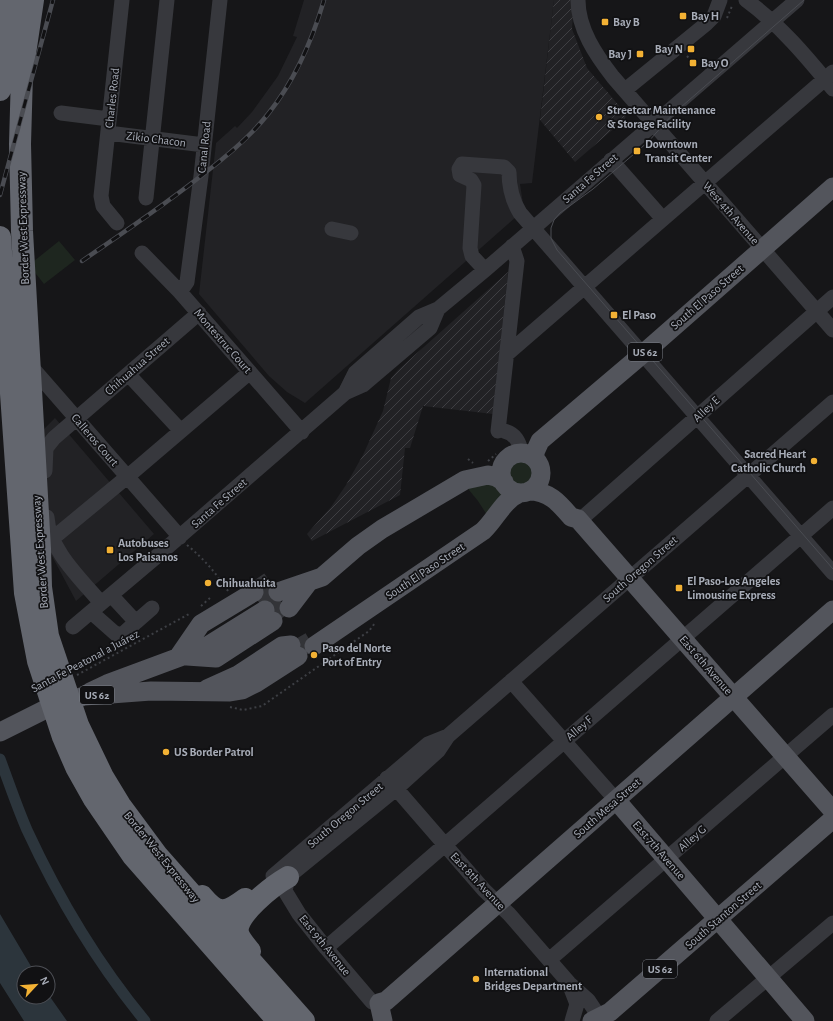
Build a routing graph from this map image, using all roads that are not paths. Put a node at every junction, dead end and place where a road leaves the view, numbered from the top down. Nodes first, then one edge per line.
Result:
1 (11, 0) edge
2 (33, 0) edge
3 (122, 0) edge
4 (167, 0) edge
5 (220, 0) edge
6 (578, 0) edge
7 (720, 0) edge
8 (746, 0) edge
9 (797, 0) edge
10 (773, 21) junction
11 (830, 80) edge
12 (0, 90) edge
13 (625, 90) junction
14 (61, 113) dead end
15 (654, 123) junction
16 (109, 126) junction
17 (152, 139) junction
18 (204, 145) junction
19 (611, 160) junction
20 (704, 182) junction
21 (833, 187) edge
22 (146, 198) dead end
23 (663, 219) junction
24 (117, 223) dead end
25 (534, 228) junction
26 (332, 229) dead end
27 (351, 233) dead end
28 (0, 237) edge
29 (512, 246) junction
30 (762, 248) junction
31 (142, 253) dead end
32 (485, 270) junction
33 (585, 287) junction
34 (180, 292) junction
35 (833, 298) edge
36 (817, 312) junction
37 (198, 314) junction
38 (833, 330) edge
39 (8, 346) dead end
40 (507, 354) junction
41 (643, 354) junction
42 (250, 372) junction
43 (128, 374) junction
44 (833, 402) edge
45 (697, 417) junction
46 (76, 419) junction
47 (181, 431) junction
48 (302, 432) junction
49 (532, 460) junction
50 (748, 476) junction
51 (127, 477) junction
52 (504, 482) junction
53 (524, 492) junction
54 (833, 508) edge
55 (579, 519) junction
56 (801, 536) junction
57 (180, 537) junction
58 (52, 539) junction
59 (833, 573) edge
60 (630, 578) junction
61 (308, 582) junction
62 (33, 590) junction
63 (101, 603) junction
64 (152, 608) dead end
65 (833, 610) edge
66 (136, 622) junction
67 (73, 627) dead end
68 (683, 638) junction
69 (316, 643) tunnel mouth
70 (295, 651) tunnel mouth
71 (511, 680) junction
72 (202, 691) junction
73 (84, 696) junction
74 (734, 697) junction
75 (833, 714) edge
76 (0, 732) edge
77 (564, 741) junction
78 (786, 756) junction
79 (103, 777) junction
80 (392, 784) junction
81 (616, 800) junction
82 (833, 811) edge
83 (833, 820) edge
84 (444, 844) junction
85 (667, 860) junction
86 (288, 877) junction
87 (246, 899) joint
88 (497, 902) junction
89 (718, 919) junction
90 (833, 923) edge
91 (326, 948) junction
92 (549, 960) junction
93 (768, 978) junction
94 (569, 983) junction
95 (381, 1012) edge
96 (598, 1020) edge
97 (278, 1021) edge
98 (304, 1021) edge
99 (312, 1021) edge
100 (572, 1021) edge
101 (717, 1021) edge
102 (805, 1021) edge

1 - 12 highway
2 - 62 highway, Border West Expressway
3 - 16 street, Charles Road
4 - 17 street
5 - 18 street, Canal Road
6 - 13 street, West 4th Avenue
7 - 13 street
8 - 10 street
9 - 10 street, Santa Fe Street
10 - 11 street
10 - 15 street, Santa Fe Street
11 - 20 street
13 - 15 street, West 4th Avenue
14 - 16 street, Zikio Chacon
15 - 19 street, Santa Fe Street
15 - 20 street, West 4th Avenue
16 - 17 street, Zikio Chacon
16 - 24 street, Charles Road
17 - 18 street, Zikio Chacon
17 - 22 street
18 - 34 street, Canal Road
19 - 23 street
19 - 25 street, Santa Fe Street
20 - 23 street
20 - 30 street, West 4th Avenue
21 - 30 main road, South El Paso Street / US 62
23 - 33 street
25 - 29 street, Santa Fe Street
25 - 32 street
25 - 33 street
26 - 27 street
28 - 62 highway, Border West Expressway
29 - 32 street, Santa Fe Street
29 - 40 street
30 - 36 street, West 4th Avenue
30 - 41 main road, South El Paso Street / US 62
31 - 34 street, Montestruc Court
32 - 48 street, Santa Fe Street
33 - 40 street
33 - 41 street
34 - 37 street, Montestruc Court
35 - 36 street, Alley E
36 - 38 street, West 4th Avenue
36 - 45 street, Alley E
37 - 42 street, Montestruc Court
37 - 43 street, Chihuahua Street
39 - 46 street, Calleros Court
40 - 49 street
41 - 45 street
41 - 49 main road, South El Paso Street / US 62
42 - 47 street
42 - 48 street, Montestruc Court
43 - 46 street, Chihuahua Street
43 - 47 street
44 - 50 street, South Oregon Street
45 - 50 street
45 - 55 street, Alley E
46 - 51 street, Calleros Court
46 - 58 street, Chihuahua Street
47 - 51 street
48 - 57 street, Santa Fe Street
49 - 52 main road
49 - 53 main road, US 62
49 - 55 main road, East 6th Avenue
50 - 56 street
50 - 60 street, South Oregon Street
51 - 57 street, Calleros Court
51 - 58 street
52 - 53 main road
52 - 61 main road
53 - 55 main road, East 6th Avenue
53 - 69 main road, South El Paso Street / US 62
54 - 56 street, Alley F
55 - 60 main road, East 6th Avenue
56 - 59 street
56 - 68 street, Alley F
57 - 63 street, Santa Fe Street
58 - 63 street, Chihuahua Street
60 - 68 main road, East 6th Avenue
60 - 71 street, South Oregon Street
61 - 61 main road
62 - 79 highway, Border West Expressway
62 - 97 highway, Border West Expressway
63 - 66 street
63 - 66 street
63 - 67 street, Santa Fe Street
64 - 66 street
65 - 74 main road, South Mesa Street
68 - 74 main road, East 6th Avenue
68 - 77 street, Alley F
70 - 72 main road, US 62
71 - 77 street, East 7th Avenue
71 - 80 street, South Oregon Street
72 - 73 main road, US 62
72 - 73 main road, US 62
73 - 76 main road, US 62
74 - 78 main road, East 6th Avenue
74 - 81 main road, South Mesa Street
75 - 78 street, Alley G
77 - 81 street, East 7th Avenue
77 - 84 street, Alley F
78 - 82 main road, East 6th Avenue
78 - 85 street, Alley G
79 - 87 highway
79 - 98 highway, Border West Expressway
80 - 84 street, East 8th Avenue
80 - 86 street, South Oregon Street
80 - 87 street, South Oregon Street
81 - 85 main road, East 7th Avenue
81 - 88 main road, South Mesa Street
83 - 89 main road, South Stanton Street / US 62
84 - 88 street, East 8th Avenue
84 - 91 street, Alley F
85 - 89 main road, East 7th Avenue
85 - 92 street, Alley G
86 - 91 street, East 9th Avenue
86 - 99 highway
88 - 92 street, East 8th Avenue
88 - 95 main road, South Mesa Street
89 - 93 main road, East 7th Avenue
89 - 96 main road, South Stanton Street / US 62
90 - 93 street
91 - 95 street, East 9th Avenue
92 - 94 street, East 8th Avenue
93 - 101 street
93 - 102 main road, East 7th Avenue
94 - 96 street, East 8th Avenue
94 - 100 street, East 8th Avenue

